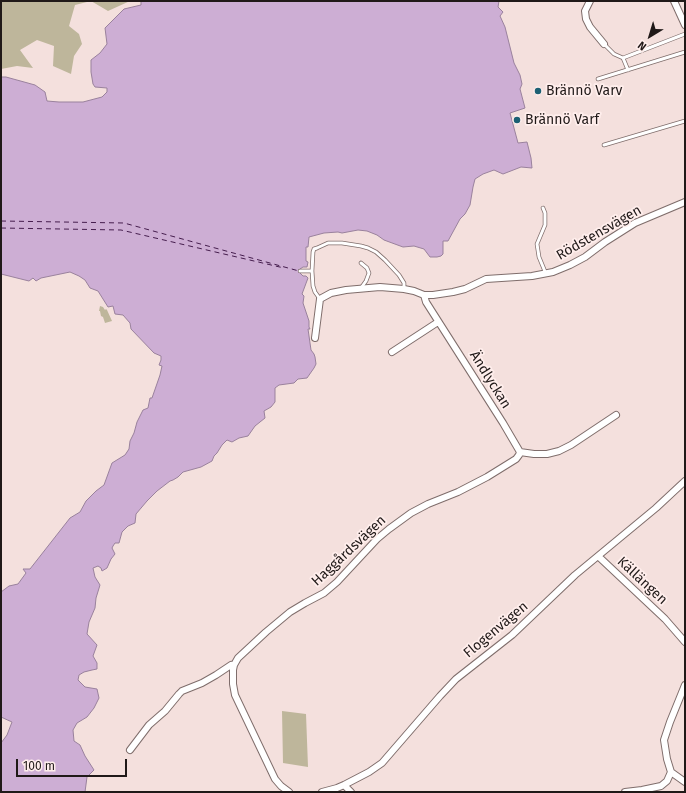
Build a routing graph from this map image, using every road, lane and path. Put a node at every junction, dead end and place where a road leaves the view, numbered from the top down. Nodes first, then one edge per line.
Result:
1 (590, 1) edge
2 (674, 1) edge
3 (685, 25) edge
4 (685, 34) edge
5 (604, 44) joint
6 (685, 52) edge
7 (623, 58) junction
8 (628, 70) junction
9 (598, 79) dead end
10 (685, 121) edge
11 (604, 145) dead end
12 (685, 202) edge
13 (543, 208) dead end
14 (361, 263) dead end
15 (300, 271) dead end
16 (312, 271) junction
17 (546, 274) junction
18 (361, 288) junction
19 (404, 289) junction
20 (424, 295) junction
21 (320, 300) junction
22 (438, 322) junction
23 (315, 338) dead end
24 (392, 352) dead end
25 (616, 415) dead end
26 (520, 452) junction
27 (685, 481) edge
28 (598, 556) junction
29 (685, 642) edge
30 (231, 665) dead end
31 (685, 685) edge
32 (130, 750) dead end
33 (671, 772) junction
34 (685, 782) edge
35 (344, 785) junction
36 (289, 792) edge
37 (322, 792) edge
38 (351, 792) edge
39 (625, 792) edge

1 - 5 street
2 - 3 street
4 - 7 lane
5 - 7 lane
6 - 8 lane
7 - 8 lane
8 - 9 lane
10 - 11 lane
12 - 17 street, Rödstensvägen
13 - 17 lane, Rödstensvägen
14 - 18 lane
15 - 16 lane
16 - 19 lane
16 - 21 lane
17 - 20 street, Rödstensvägen
18 - 19 street, Rödstensvägen
18 - 21 street, Rödstensvägen
19 - 20 street, Rödstensvägen
20 - 22 street, Ändlyckan
21 - 23 street
22 - 24 street
22 - 26 street, Ändlyckan
25 - 26 street
26 - 36 street, Haggårdsvägen
27 - 28 street, Flogenvägen
28 - 29 street, Källängen
28 - 35 street, Flogenvägen
30 - 32 street
31 - 33 street
33 - 34 street
33 - 39 street
35 - 37 street, Flogenvägen
35 - 38 street

